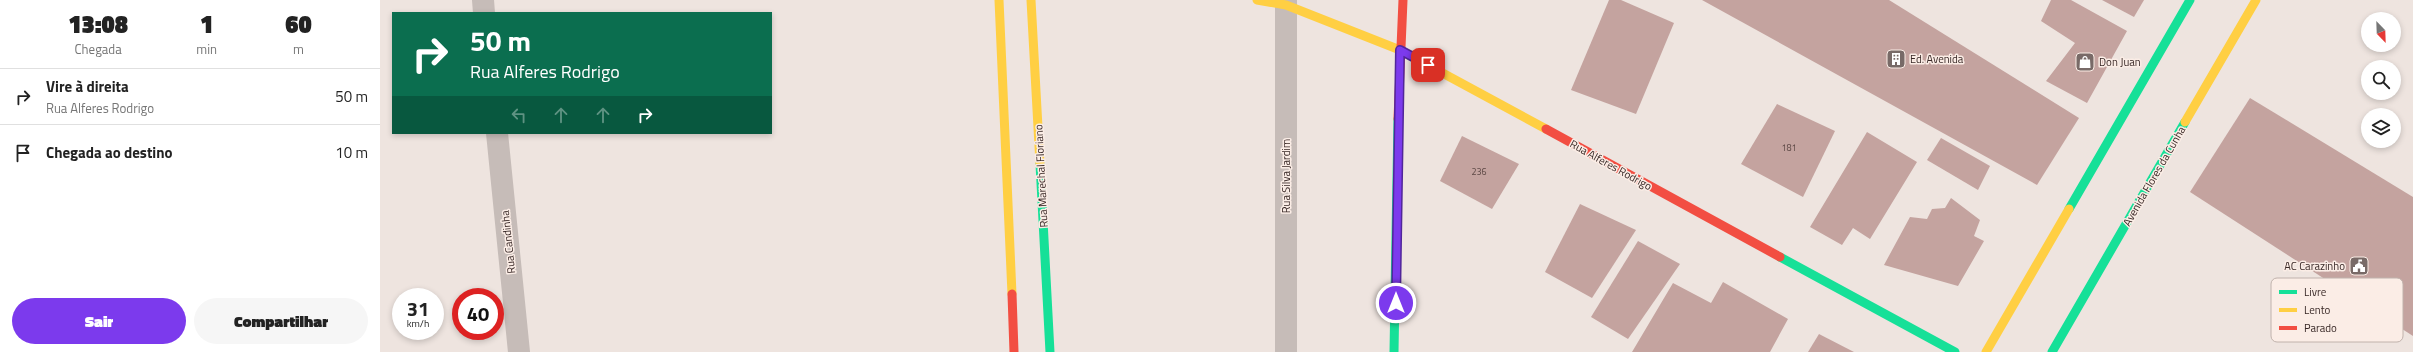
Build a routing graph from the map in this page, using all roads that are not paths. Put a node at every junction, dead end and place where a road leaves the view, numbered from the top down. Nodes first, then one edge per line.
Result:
1 (483, 0) edge
2 (999, 0) edge
3 (1031, 0) edge
4 (1257, 0) edge
5 (1402, 0) edge
6 (2190, 0) edge
7 (2256, 0) edge
8 (1286, 3) edge
9 (484, 12) edge
10 (1400, 50) junction
11 (496, 134) edge
12 (519, 352) edge
13 (1014, 352) edge
14 (1050, 352) edge
15 (1286, 352) edge
16 (1394, 352) edge
17 (1955, 352) edge
18 (1986, 352) edge
19 (2052, 352) edge

1 - 9 street
2 - 13 street
3 - 14 street, Rua Marechal Floriano
4 - 8 street, Rua Alferes Rodrigo
5 - 10 street
6 - 18 street
7 - 19 street, Avenida Flores da Cunha
8 - 10 street, Rua Alferes Rodrigo
8 - 15 street, Rua Silva Jardim
10 - 16 street
10 - 17 street, Rua Alferes Rodrigo
11 - 12 street, Rua Candinha

